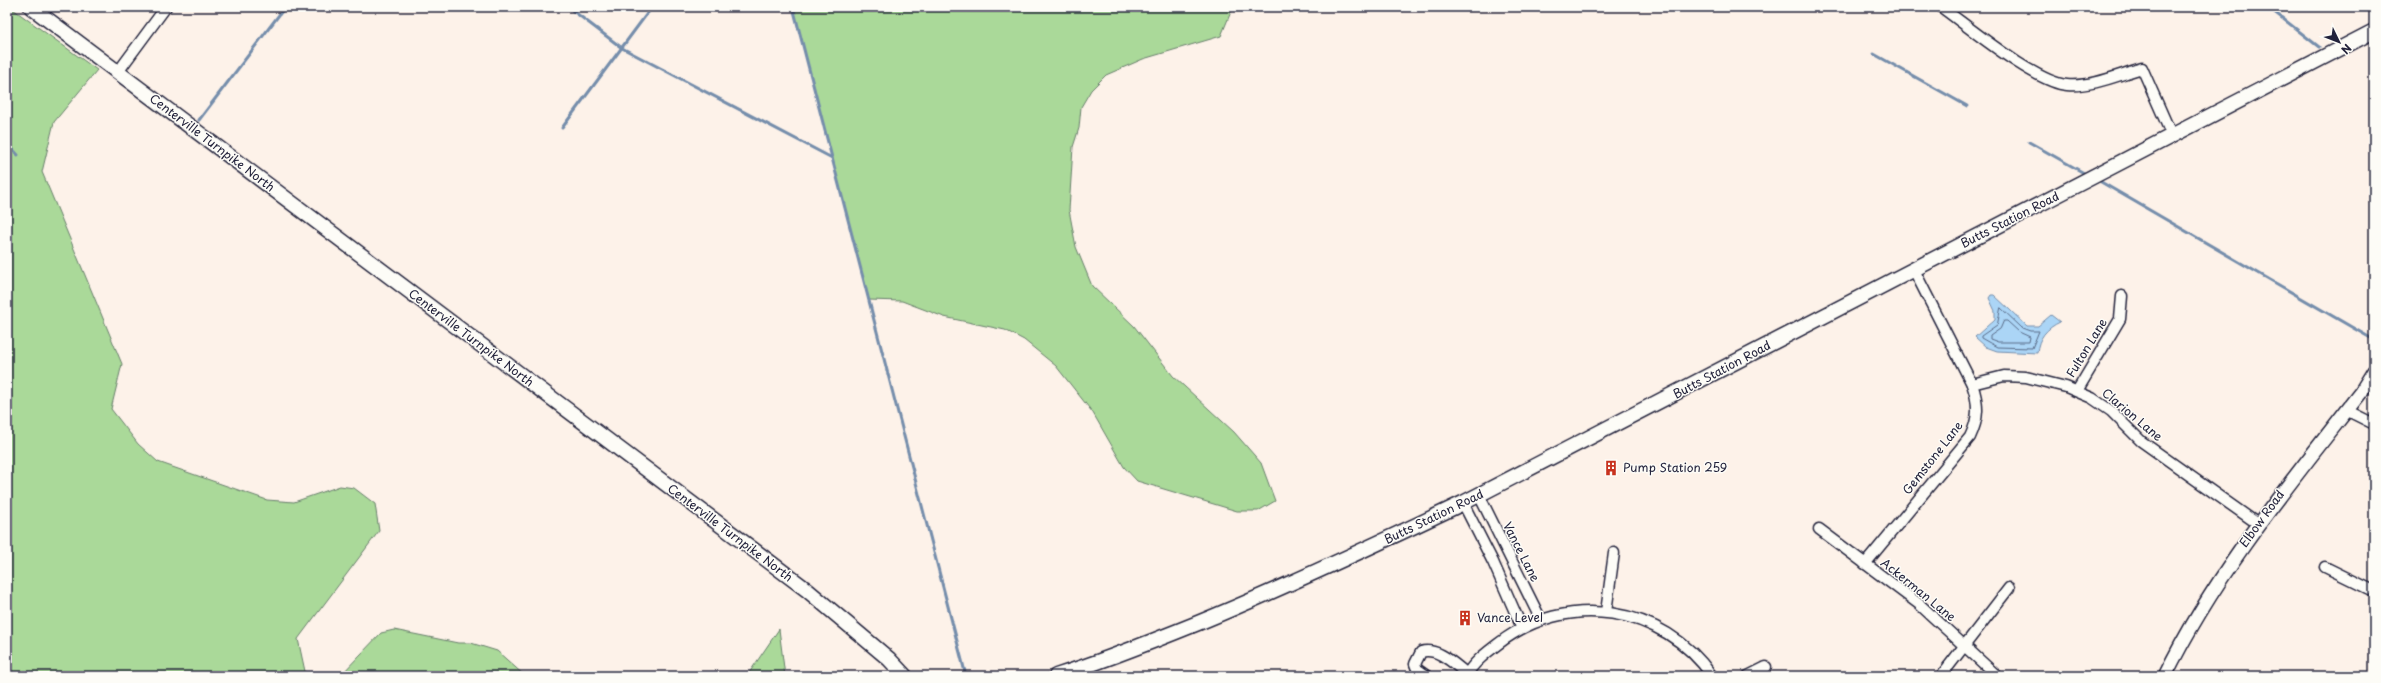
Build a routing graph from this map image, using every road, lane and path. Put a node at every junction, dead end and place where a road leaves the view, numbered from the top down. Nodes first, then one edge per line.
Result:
1 (31, 7) edge
2 (166, 7) edge
3 (1941, 7) edge
4 (2374, 31) edge
5 (118, 72) junction
6 (2172, 136) junction
7 (1914, 270) junction
8 (2122, 296) dead end
9 (2374, 371) edge
10 (1972, 384) junction
11 (2077, 391) junction
12 (2346, 410) junction
13 (2374, 424) edge
14 (1479, 495) junction
15 (1463, 503) junction
16 (2258, 524) junction
17 (1819, 529) dead end
18 (1614, 553) dead end
19 (1865, 564) junction
20 (2325, 567) dead end
21 (2009, 588) dead end
22 (2374, 591) edge
23 (1606, 612) junction
24 (1541, 620) junction
25 (1522, 628) junction
26 (1964, 646) junction
27 (1766, 667) dead end
28 (1467, 675) edge
29 (906, 676) edge
30 (1056, 676) edge
31 (1427, 676) edge
32 (1712, 676) edge
33 (1748, 676) edge
34 (1941, 676) edge
35 (1996, 676) edge
36 (2165, 676) edge

1 - 5 main road, Centerville Turnpike North
2 - 5 street
3 - 6 street
4 - 6 main road, Butts Station Road
5 - 29 main road, Centerville Turnpike North
6 - 7 main road, Butts Station Road
7 - 10 street, Gemstone Lane
7 - 14 main road, Butts Station Road
8 - 11 street, Fulton Lane
9 - 12 street, Elbow Road
10 - 11 street, Clarion Lane
10 - 19 street, Gemstone Lane
11 - 16 street, Clarion Lane
12 - 13 street
12 - 16 street, Elbow Road
14 - 15 main road, Butts Station Road
14 - 24 street, Vance Lane
15 - 25 street
15 - 30 main road, Butts Station Road
16 - 36 street, Elbow Road
17 - 19 street, Ackerman Lane
18 - 23 street
19 - 26 street, Ackerman Lane
20 - 22 street
21 - 26 street
23 - 24 street
23 - 32 street
24 - 25 street
25 - 28 street
26 - 34 street
26 - 35 street, Ackerman Lane
27 - 33 street
28 - 31 street

